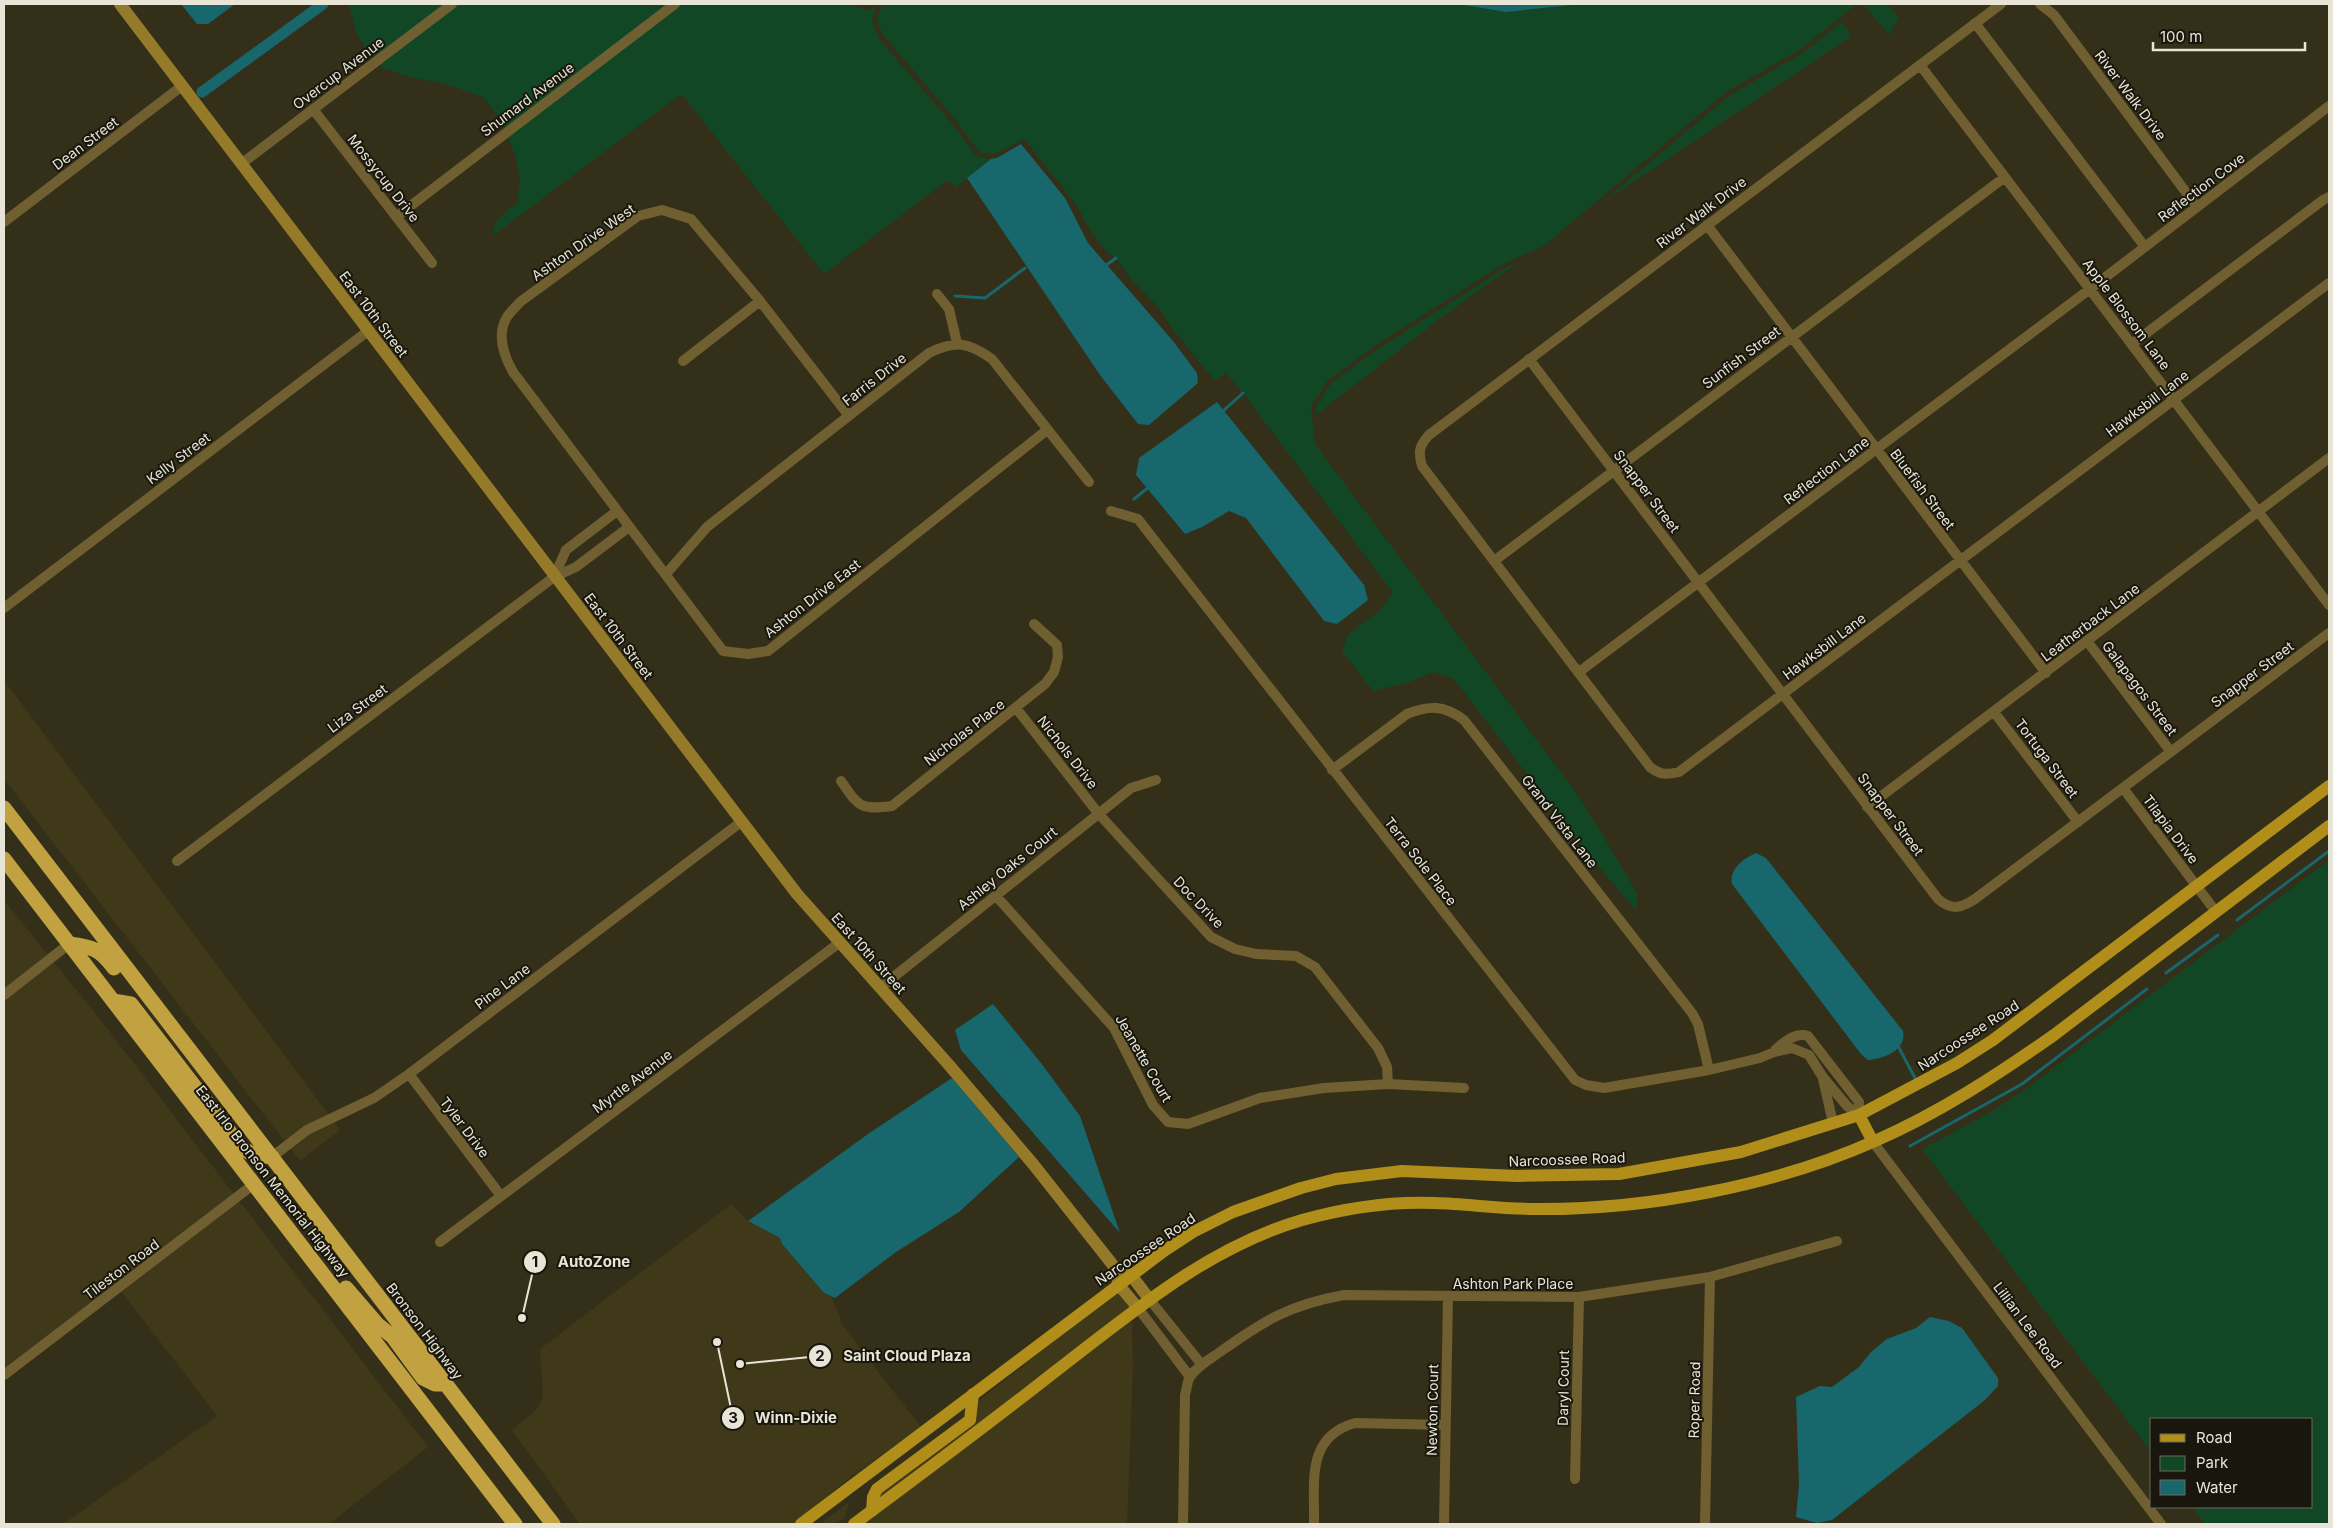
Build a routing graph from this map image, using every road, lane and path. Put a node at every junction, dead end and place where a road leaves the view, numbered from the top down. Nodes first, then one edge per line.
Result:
1 (120, 4) edge
2 (452, 4) edge
3 (675, 4) edge
4 (2001, 4) edge
5 (2040, 4) edge
6 (1976, 23) junction
7 (1920, 65) junction
8 (182, 86) junction
9 (2329, 106) edge
10 (314, 109) junction
11 (241, 164) junction
12 (2005, 177) junction
13 (2329, 197) edge
14 (2198, 207) junction
15 (396, 217) junction
16 (4, 222) edge
17 (1707, 225) junction
18 (2144, 247) junction
19 (432, 263) dead end
20 (2329, 283) edge
21 (2090, 289) junction
22 (937, 294) dead end
23 (760, 301) junction
24 (368, 331) junction
25 (1791, 336) junction
26 (957, 343) junction
27 (2132, 344) junction
28 (1529, 359) junction
29 (683, 360) dead end
30 (2175, 400) junction
31 (849, 416) junction
32 (1047, 430) junction
33 (1420, 445) joint
34 (1876, 450) junction
35 (2329, 458) edge
36 (1614, 471) junction
37 (1089, 482) dead end
38 (617, 511) junction
39 (2259, 511) junction
40 (1111, 512) dead end
41 (629, 527) junction
42 (1494, 561) junction
43 (1961, 561) junction
44 (666, 574) junction
45 (554, 577) junction
46 (1698, 582) junction
47 (2329, 605) edge
48 (4, 608) edge
49 (1034, 624) dead end
50 (2329, 633) edge
51 (2087, 642) junction
52 (1579, 672) junction
53 (2046, 673) junction
54 (1782, 694) junction
55 (1016, 708) junction
56 (1994, 712) junction
57 (2171, 752) junction
58 (1332, 770) junction
59 (1156, 780) dead end
60 (841, 781) dead end
61 (2329, 786) edge
62 (2123, 788) junction
63 (1868, 807) junction
64 (4, 808) edge
65 (1098, 813) junction
66 (741, 822) junction
67 (2078, 822) junction
68 (2329, 826) edge
69 (4, 859) edge
70 (177, 861) dead end
71 (2197, 886) junction
72 (996, 896) junction
73 (2216, 912) junction
74 (839, 943) junction
75 (69, 944) junction
76 (880, 987) junction
77 (4, 995) edge
78 (113, 1001) junction
79 (1774, 1052) junction
80 (1709, 1070) junction
81 (409, 1074) junction
82 (1822, 1076) junction
83 (1388, 1084) junction
84 (1464, 1088) dead end
85 (240, 1115) junction
86 (1859, 1115) junction
87 (1833, 1122) junction
88 (1873, 1142) junction
89 (272, 1157) junction
90 (254, 1184) junction
91 (501, 1196) junction
92 (1837, 1241) dead end
93 (440, 1242) dead end
94 (317, 1266) junction
95 (1116, 1269) junction
96 (1131, 1275) junction
97 (1710, 1277) junction
98 (1118, 1284) junction
99 (1448, 1296) junction
100 (1579, 1297) junction
101 (1150, 1300) junction
102 (1138, 1308) junction
103 (1202, 1365) junction
104 (4, 1375) edge
105 (1190, 1377) junction
106 (446, 1384) junction
107 (973, 1394) junction
108 (1445, 1425) junction
109 (1575, 1479) dead end
110 (872, 1511) junction
111 (515, 1524) edge
112 (553, 1524) edge
113 (801, 1524) edge
114 (854, 1524) edge
115 (1183, 1524) edge
116 (1314, 1524) edge
117 (1444, 1524) edge
118 (1705, 1524) edge
119 (2161, 1524) edge

1 - 8 street, East 10th Street
2 - 10 street, Overcup Avenue
3 - 15 street, Shumard Avenue
4 - 6 street, River Walk Drive
5 - 14 street, River Walk Drive
6 - 7 street, River Walk Drive
6 - 18 street
7 - 12 street, Apple Blossom Lane
7 - 17 street, River Walk Drive
8 - 11 street, East 10th Street
8 - 16 street, Dean Street
9 - 14 street, Reflection Cove
10 - 11 street, Overcup Avenue
10 - 15 street, Mossycup Drive
11 - 24 street, East 10th Street
12 - 21 street, Apple Blossom Lane
12 - 25 street, Sunfish Street
13 - 27 street
14 - 18 street, Reflection Cove
15 - 19 street, Mossycup Drive
17 - 25 street, Bluefish Street
17 - 28 street, River Walk Drive
18 - 21 street, Reflection Cove
20 - 30 street, Hawksbill Lane
21 - 27 street, Apple Blossom Lane
21 - 34 street, Reflection Lane
22 - 26 street
23 - 29 street
23 - 31 street, Ashton Drive West
23 - 38 street, Ashton Drive West
24 - 45 street, East 10th Street
24 - 48 street, Kelly Street
25 - 34 street, Bluefish Street
25 - 36 street, Sunfish Street
26 - 31 street, Farris Drive
26 - 32 street
27 - 30 street, Apple Blossom Lane
28 - 33 street, River Walk Drive
28 - 36 street, Snapper Street
30 - 39 street, Apple Blossom Lane
30 - 43 street, Hawksbill Lane
31 - 44 street, Farris Drive
32 - 37 street
32 - 44 street, Ashton Drive East
33 - 42 street, Hawksbill Lane
34 - 43 street, Bluefish Street
34 - 46 street, Reflection Lane
35 - 39 street, Leatherback Lane
36 - 42 street, Sunfish Street
36 - 46 street, Snapper Street
38 - 41 street, Ashton Drive East
38 - 45 street
39 - 47 street, Apple Blossom Lane
39 - 51 street, Leatherback Lane
40 - 58 street, Terra Sole Place
41 - 44 street, Ashton Drive East
41 - 45 street, Liza Street
42 - 52 street, Hawksbill Lane
43 - 53 street, Bluefish Street
43 - 54 street, Hawksbill Lane
45 - 66 street, East 10th Street
45 - 70 street, Liza Street
46 - 52 street, Reflection Lane
46 - 54 street, Snapper Street
49 - 55 street, Nicholas Place
50 - 57 street, Snapper Street
51 - 53 street, Leatherback Lane
51 - 57 street, Galapagos Street
52 - 54 street, Hawksbill Lane
53 - 56 street, Leatherback Lane
54 - 63 street, Snapper Street
55 - 60 street, Nicholas Place
55 - 65 street, Nichols Drive
56 - 63 street, Leatherback Lane
56 - 67 street, Tortuga Street
57 - 62 street, Snapper Street
58 - 80 street, Terra Sole Place
58 - 80 street, Grand Vista Lane
59 - 65 street, Ashley Oaks Court
61 - 71 main road, Narcoossee Road
62 - 67 street, Snapper Street
62 - 71 street, Tilapia Drive
63 - 67 street, Snapper Street
64 - 85 highway, East Irlo Bronson Memorial Highway
65 - 72 street, Ashley Oaks Court
65 - 83 street, Doc Drive
66 - 74 street, East 10th Street
66 - 81 street, Pine Lane
68 - 73 main road
69 - 75 highway, East Irlo Bronson Memorial Highway
71 - 73 street, Tilapia Drive
71 - 86 main road, Narcoossee Road
72 - 76 street, Ashley Oaks Court
72 - 83 street, Jeanette Court
73 - 88 main road
74 - 76 street, East 10th Street
74 - 91 street, Myrtle Avenue
75 - 77 street
75 - 78 highway, East Irlo Bronson Memorial Highway
75 - 85 highway
76 - 95 street, East 10th Street
78 - 89 highway
78 - 90 highway, East Irlo Bronson Memorial Highway
79 - 80 street, Terra Sole Place
79 - 82 street, Terra Sole Place
79 - 86 street, Terra Sole Place
81 - 89 street, Pine Lane
81 - 91 street, Tyler Drive
82 - 86 street, Terra Sole Place
82 - 87 street, Terra Sole Place
83 - 84 street, Jeanette Court
85 - 89 highway, East Irlo Bronson Memorial Highway
86 - 87 main road, Narcoossee Road
86 - 88 main road
87 - 96 main road, Narcoossee Road
88 - 101 main road
88 - 119 street, Lillian Lee Road
89 - 106 highway, Bronson Highway
90 - 94 highway, East Irlo Bronson Memorial Highway
90 - 104 street, Tileston Road
91 - 93 street, Myrtle Avenue
92 - 97 street, Ashton Park Place
94 - 106 highway
94 - 111 highway, East Irlo Bronson Memorial Highway
95 - 96 street, East 10th Street
95 - 98 street
96 - 98 main road, Narcoossee Road
96 - 101 street
97 - 100 street, Ashton Park Place
97 - 118 street, Roper Road
98 - 102 street
98 - 107 main road, Narcoossee Road
99 - 100 street, Ashton Park Place
99 - 103 street, Ashton Park Place
99 - 108 street, Newton Court
100 - 109 street, Daryl Court
101 - 102 main road
101 - 103 street
102 - 105 street
102 - 110 main road
103 - 105 street, Ashton Park Place
105 - 115 street
106 - 112 highway, Bronson Highway
107 - 110 main road
107 - 113 main road, Narcoossee Road
108 - 116 street
108 - 117 street, Newton Court
110 - 114 main road

